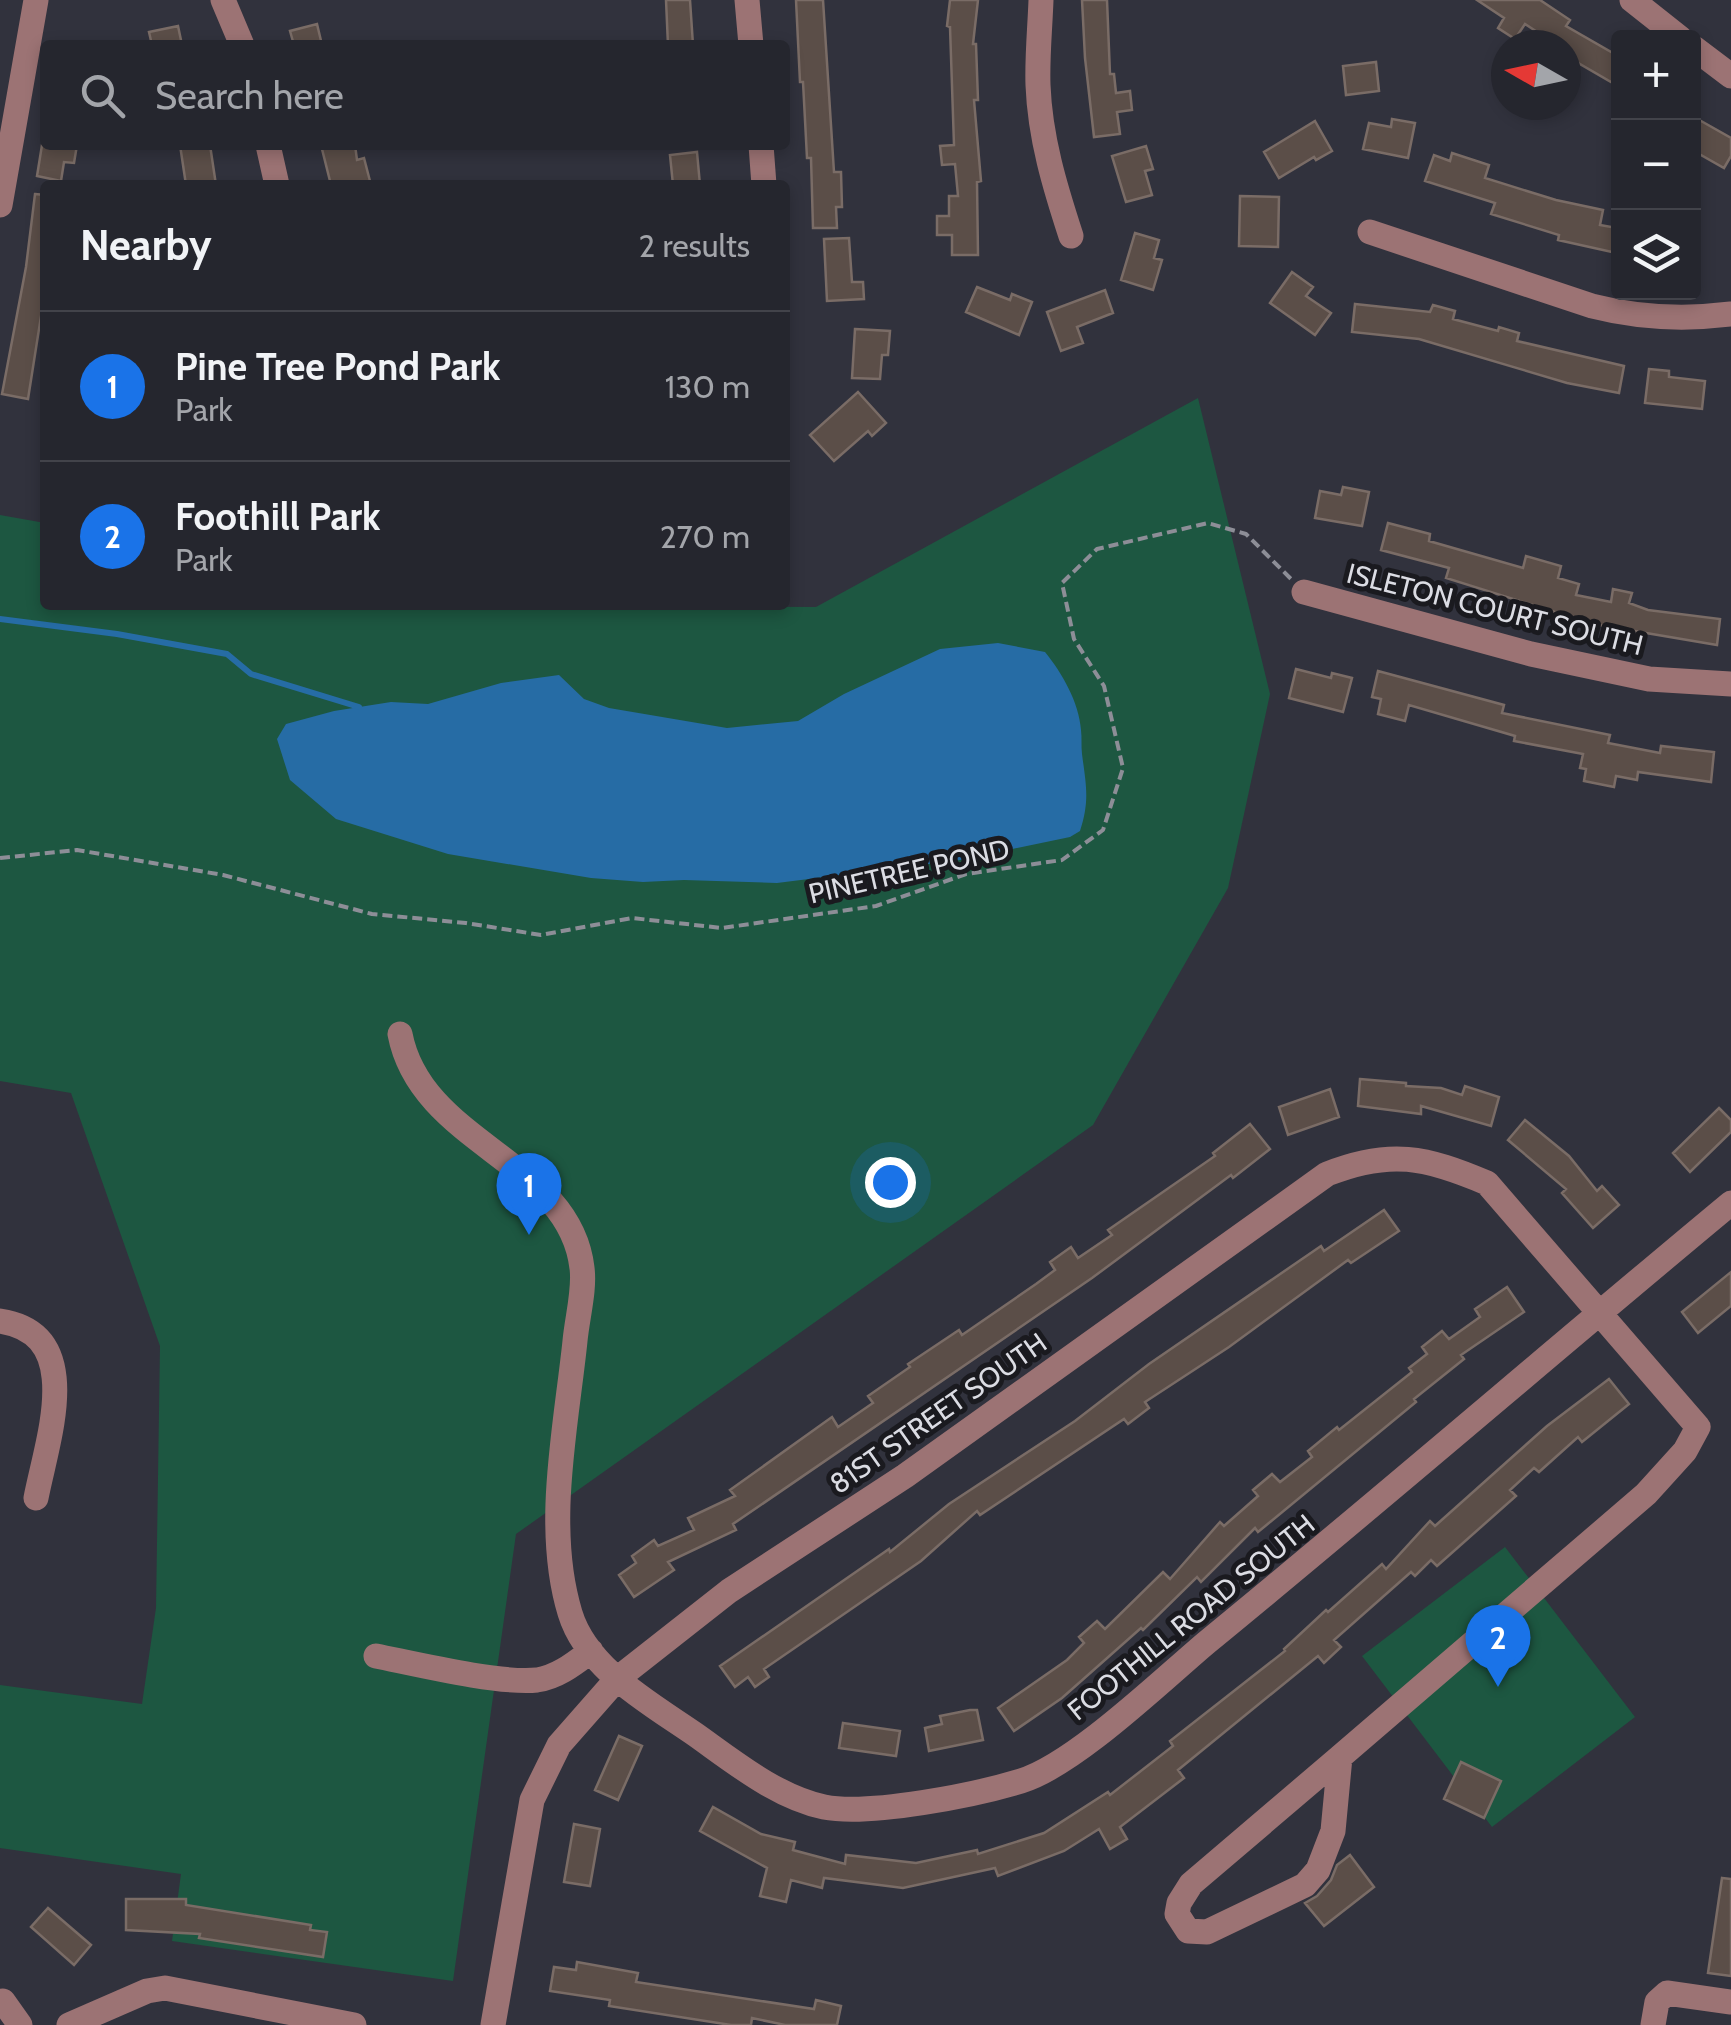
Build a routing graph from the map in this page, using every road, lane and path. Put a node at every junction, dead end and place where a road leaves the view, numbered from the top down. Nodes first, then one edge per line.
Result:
1 (36, 0) edge
2 (223, 0) edge
3 (747, 0) edge
4 (1041, 0) edge
5 (1632, 0) edge
6 (1670, 30) edge
7 (240, 40) edge
8 (751, 40) edge
9 (1701, 53) edge
10 (1731, 76) edge
11 (269, 150) edge
12 (760, 150) edge
13 (277, 180) edge
14 (764, 180) edge
15 (0, 205) edge
16 (1370, 232) dead end
17 (1071, 236) dead end
18 (1731, 314) edge
19 (1304, 592) joint
20 (1731, 684) edge
21 (0, 858) edge
22 (400, 1034) dead end
23 (1731, 1202) edge
24 (1599, 1313) junction
25 (0, 1321) edge
26 (36, 1498) dead end
27 (591, 1651) junction
28 (376, 1656) dead end
29 (617, 1679) junction
30 (1340, 1757) junction
31 (3, 2001) dead end
32 (1731, 2002) edge
33 (20, 2025) edge
34 (69, 2025) edge
35 (354, 2025) edge
36 (493, 2025) edge
37 (1652, 2025) edge

1 - 15 street
2 - 7 street
3 - 8 street
4 - 17 street
5 - 6 street
9 - 10 street
11 - 13 street
12 - 14 street
16 - 18 street
19 - 20 street, ISLETON COURT SOUTH
19 - 21 path, PINETREE POND
22 - 27 street, FOOTHILL ROAD SOUTH
23 - 24 street, FOOTHILL ROAD SOUTH
24 - 29 street, FOOTHILL ROAD SOUTH
24 - 29 street, 81ST STREET SOUTH
24 - 30 street, 81ST STREET SOUTH
25 - 26 street
27 - 28 street
27 - 29 street, FOOTHILL ROAD SOUTH
29 - 36 street, 81ST STREET SOUTH
30 - 30 street
31 - 33 street
32 - 37 street
34 - 35 street

